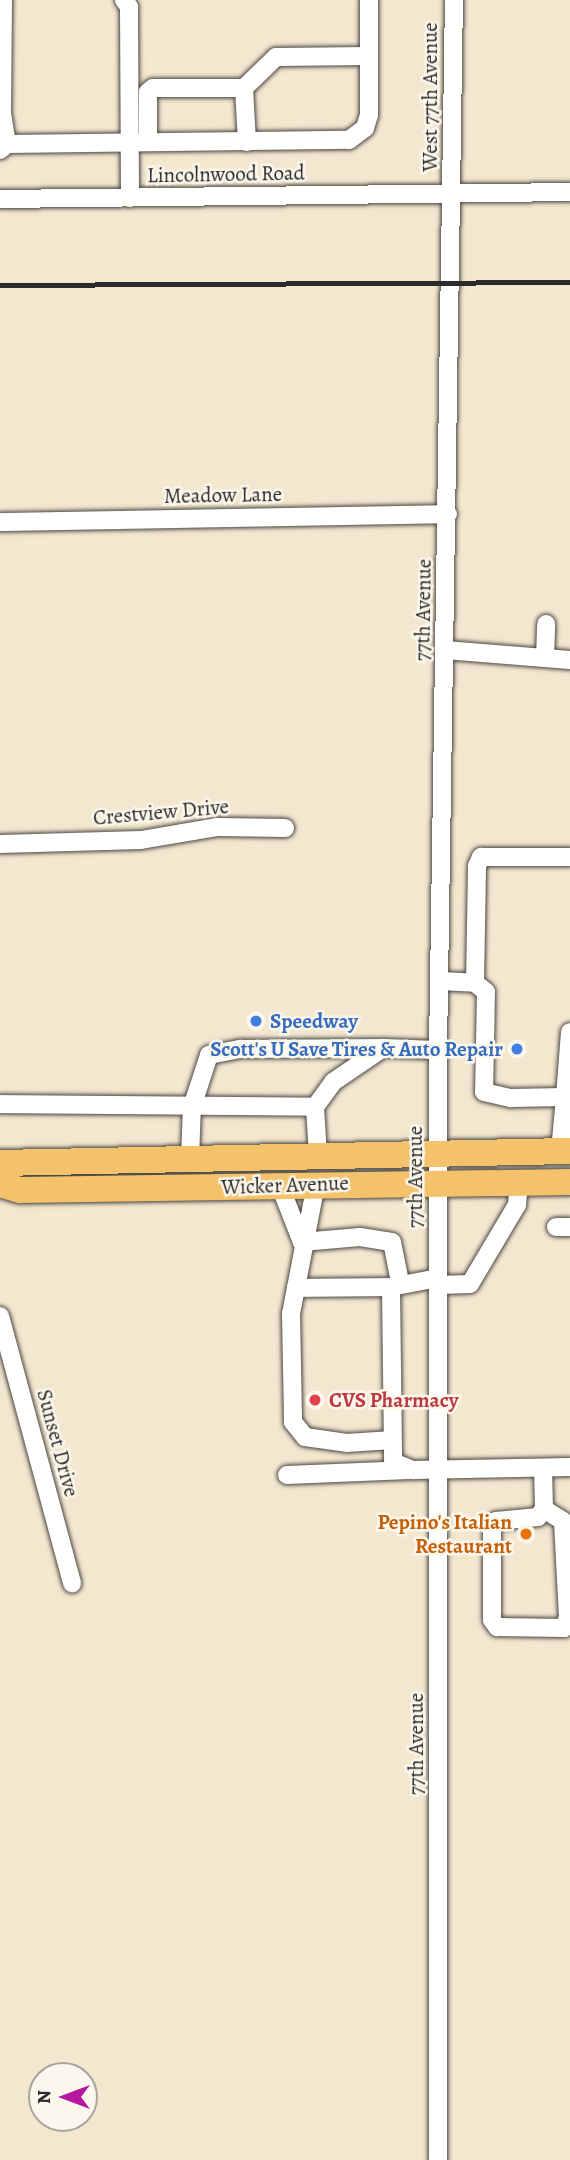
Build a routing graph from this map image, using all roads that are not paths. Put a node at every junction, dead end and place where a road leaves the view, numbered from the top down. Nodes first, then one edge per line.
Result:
1 (3, 0) edge
2 (124, 0) edge
3 (369, 0) edge
4 (454, 0) edge
5 (369, 56) junction
6 (244, 88) junction
7 (128, 92) junction
8 (148, 92) junction
9 (148, 142) junction
10 (247, 142) junction
11 (128, 143) junction
12 (4, 147) edge
13 (570, 192) edge
14 (453, 194) junction
15 (130, 198) junction
16 (0, 200) edge
17 (448, 514) junction
18 (0, 522) edge
19 (546, 624) dead end
20 (446, 650) junction
21 (545, 658) junction
22 (570, 660) edge
23 (285, 828) dead end
24 (0, 844) edge
25 (570, 856) edge
26 (441, 981) junction
27 (475, 983) junction
28 (570, 1032) edge
29 (383, 1048) junction
30 (439, 1050) junction
31 (568, 1096) edge
32 (0, 1104) edge
33 (192, 1107) junction
34 (316, 1107) junction
35 (565, 1151) edge
36 (438, 1153) junction
37 (318, 1155) junction
38 (190, 1158) junction
39 (0, 1163) edge
40 (519, 1182) junction
41 (570, 1182) edge
42 (0, 1184) edge
43 (316, 1184) junction
44 (438, 1184) junction
45 (280, 1186) junction
46 (302, 1242) junction
47 (438, 1282) junction
48 (396, 1284) junction
49 (296, 1288) junction
50 (0, 1316) edge
51 (392, 1440) junction
52 (570, 1467) edge
53 (543, 1468) junction
54 (412, 1470) junction
55 (439, 1470) junction
56 (286, 1475) dead end
57 (544, 1509) junction
58 (566, 1521) edge
59 (72, 1583) dead end
60 (438, 2160) edge

1 - 12 street
2 - 7 street
3 - 5 street
4 - 14 street, West 77th Avenue
5 - 6 street
5 - 10 street
6 - 8 street
6 - 10 street
7 - 8 street
7 - 11 street
8 - 9 street
9 - 10 street
9 - 11 street
11 - 12 street
11 - 15 street
13 - 14 street, Lincolnwood Road
14 - 15 street, Lincolnwood Road
14 - 17 street, 77th Avenue
15 - 16 street, Lincolnwood Road
17 - 18 street, Meadow Lane
17 - 20 street, 77th Avenue
19 - 21 street
20 - 21 street
20 - 26 street, 77th Avenue
21 - 22 street
23 - 24 street, Crestview Drive
25 - 27 street
26 - 27 street
26 - 30 street, 77th Avenue
27 - 31 street
28 - 31 street
29 - 30 street
29 - 33 street
29 - 34 street
30 - 36 street, 77th Avenue
31 - 35 street
32 - 33 street
33 - 34 street
33 - 38 street
34 - 37 street
35 - 36 highway, Wicker Avenue
36 - 37 highway, Wicker Avenue
36 - 44 street, 77th Avenue
37 - 38 highway, Wicker Avenue
38 - 39 highway, Wicker Avenue
40 - 41 highway, Wicker Avenue
40 - 44 highway, Wicker Avenue
40 - 47 street
42 - 45 highway, Wicker Avenue
43 - 44 highway, Wicker Avenue
43 - 45 highway, Wicker Avenue
43 - 46 street
44 - 47 street, 77th Avenue
45 - 46 street
46 - 48 street
46 - 49 street
47 - 48 street
47 - 55 street, 77th Avenue
48 - 49 street
48 - 51 street
49 - 51 street
50 - 59 street, Sunset Drive
51 - 54 street
52 - 53 street
53 - 55 street
53 - 57 street
54 - 55 street
54 - 56 street
55 - 60 street, 77th Avenue
57 - 58 street
57 - 58 street

